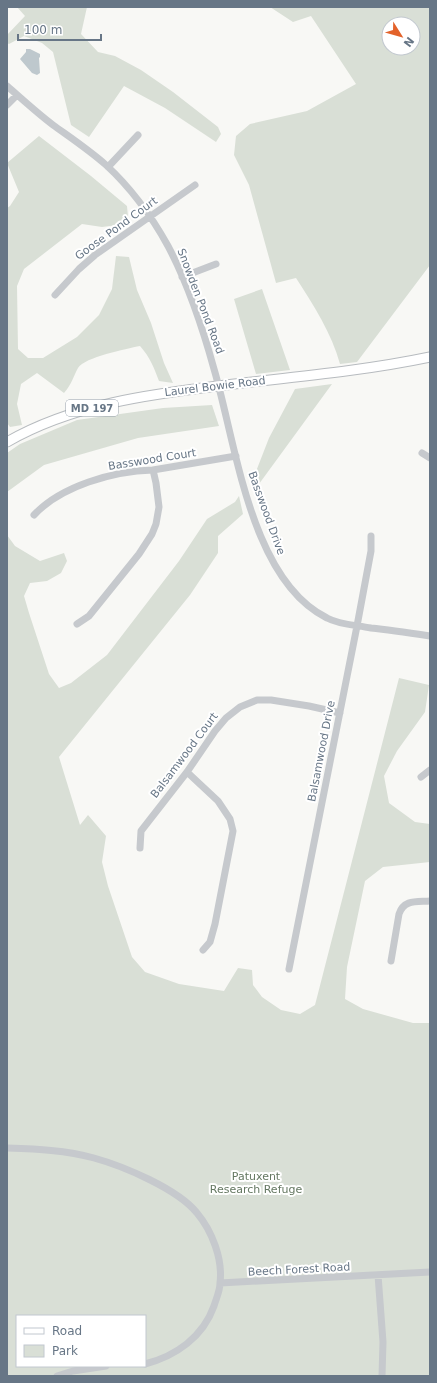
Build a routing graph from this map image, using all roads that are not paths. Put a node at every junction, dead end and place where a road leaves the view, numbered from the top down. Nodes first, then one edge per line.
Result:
1 (7, 86) edge
2 (17, 95) junction
3 (7, 105) edge
4 (138, 135) dead end
5 (108, 167) junction
6 (195, 185) dead end
7 (150, 217) junction
8 (216, 264) dead end
9 (182, 277) junction
10 (55, 295) dead end
11 (430, 357) edge
12 (218, 386) junction
13 (7, 442) edge
14 (422, 453) dead end
15 (236, 456) junction
16 (430, 458) edge
17 (153, 470) junction
18 (34, 516) dead end
19 (371, 536) dead end
20 (77, 624) dead end
21 (357, 626) junction
22 (430, 636) edge
23 (340, 713) junction
24 (430, 770) edge
25 (187, 772) junction
26 (422, 777) dead end
27 (140, 848) dead end
28 (430, 901) edge
29 (203, 950) dead end
30 (391, 962) dead end
31 (289, 969) dead end
32 (7, 1148) edge
33 (430, 1272) edge
34 (378, 1275) junction
35 (220, 1283) junction
36 (146, 1364) edge
37 (100, 1367) edge
38 (57, 1376) edge
39 (382, 1376) edge

1 - 2 street, Snowden Pond Road
2 - 3 street
2 - 5 street, Snowden Pond Road
4 - 5 street
5 - 7 street, Snowden Pond Road
6 - 7 street, Goose Pond Court
7 - 9 street, Snowden Pond Road
7 - 10 street, Goose Pond Court
8 - 9 street
9 - 12 street, Snowden Pond Road
11 - 12 main road, Laurel Bowie Road / MD 197
12 - 13 main road, Laurel Bowie Road / MD 197
12 - 15 street, Basswood Drive
14 - 16 street
15 - 17 street, Basswood Court
15 - 21 street, Basswood Drive
17 - 18 street, Basswood Court
17 - 20 street
19 - 21 street, Balsamwood Drive
21 - 22 street, Basswood Drive
21 - 23 street, Balsamwood Drive
23 - 25 street, Balsamwood Court
23 - 31 street, Balsamwood Drive
24 - 26 street
25 - 27 street, Balsamwood Court
25 - 29 street
28 - 30 street
32 - 35 street
33 - 34 street, Beech Forest Road
34 - 35 street, Beech Forest Road
34 - 39 street
35 - 36 street
37 - 38 street

